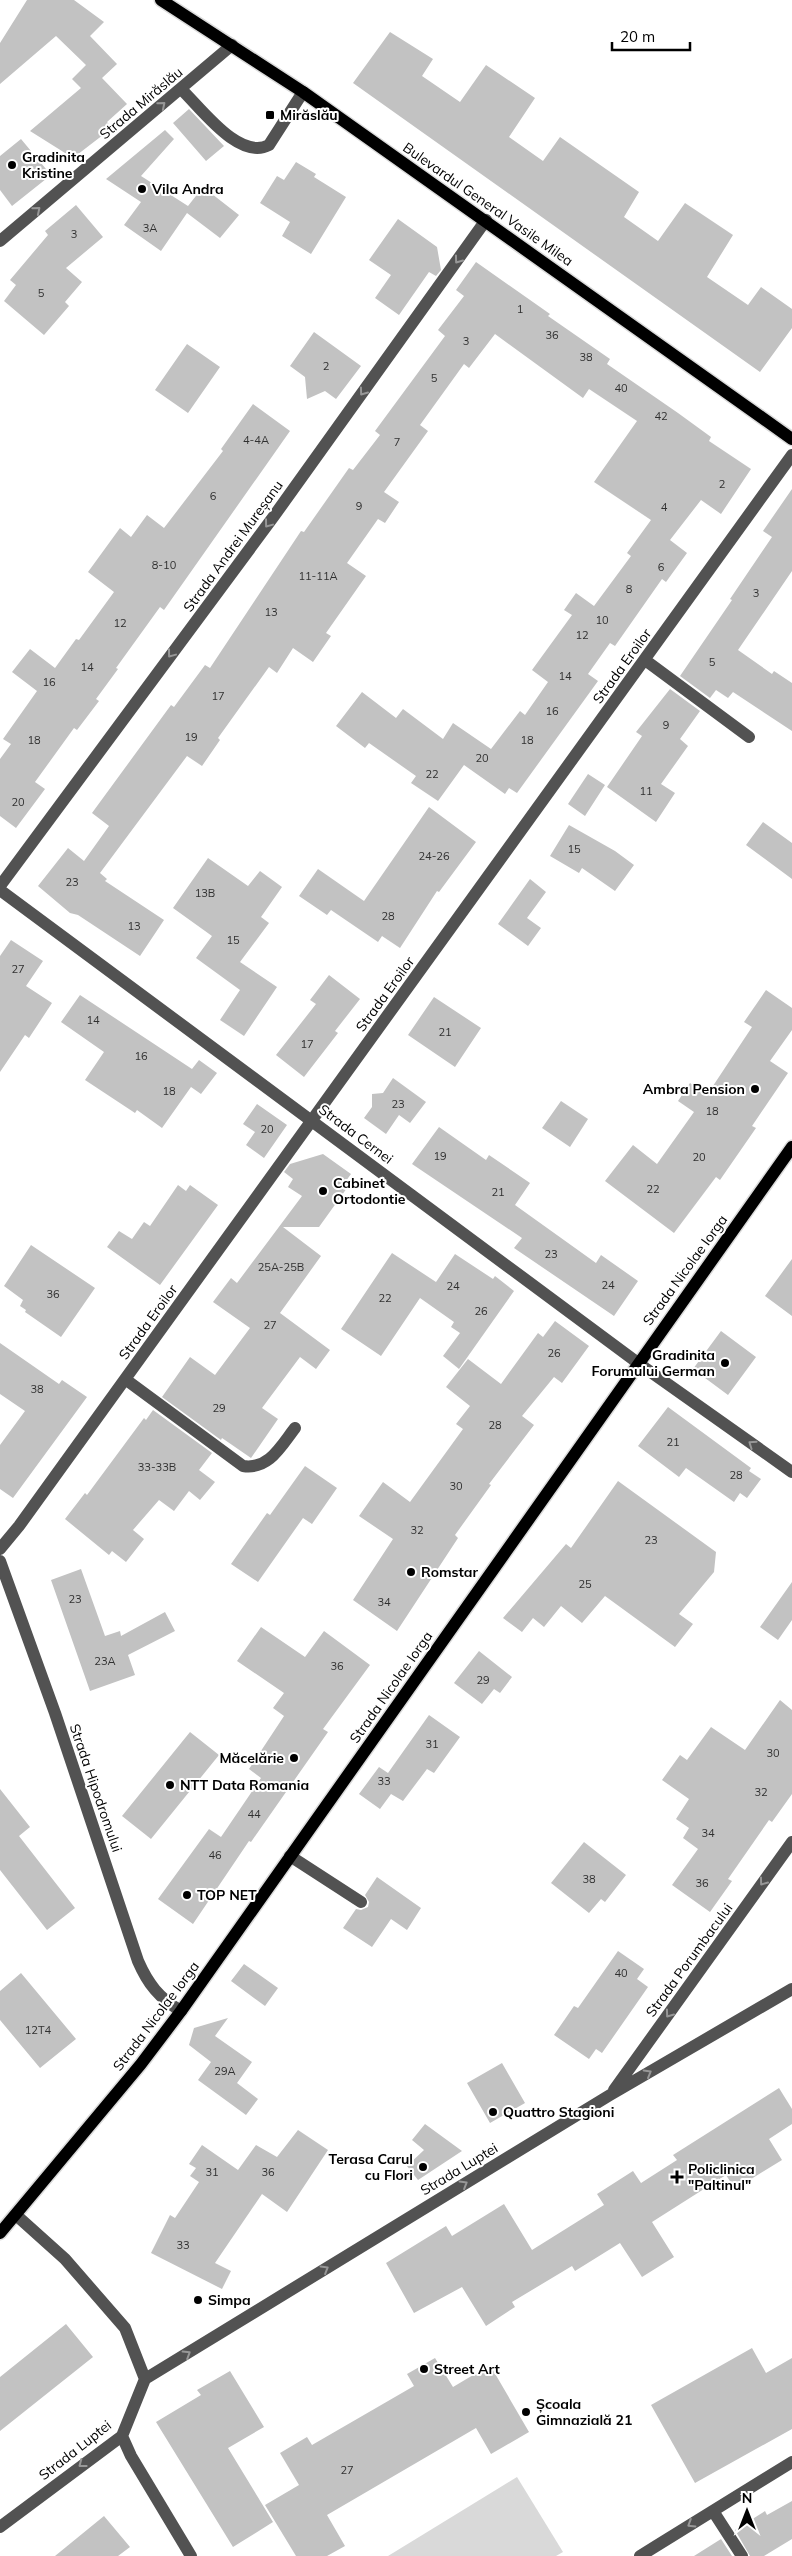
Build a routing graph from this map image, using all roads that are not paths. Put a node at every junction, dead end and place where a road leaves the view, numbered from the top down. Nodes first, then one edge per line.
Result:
1 (161, 0) edge
2 (232, 45) junction
3 (181, 89) junction
4 (304, 92) junction
5 (486, 220) junction
6 (0, 241) edge
7 (792, 439) edge
8 (792, 455) edge
9 (645, 660) junction
10 (749, 737) dead end
11 (0, 886) edge
12 (0, 890) edge
13 (313, 1120) junction
14 (792, 1147) edge
15 (638, 1363) junction
16 (125, 1379) junction
17 (295, 1428) dead end
18 (792, 1472) edge
19 (0, 1549) edge
20 (0, 1561) edge
21 (3, 1577) edge
22 (792, 1842) edge
23 (290, 1856) junction
24 (361, 1902) dead end
25 (792, 1989) edge
26 (181, 2010) junction
27 (610, 2095) junction
28 (16, 2215) junction
29 (0, 2233) edge
30 (145, 2379) junction
31 (122, 2436) junction
32 (792, 2462) edge
33 (713, 2511) junction
34 (0, 2527) edge
35 (191, 2556) edge
36 (640, 2556) edge
37 (742, 2556) edge

1 - 2 main road, Bulevardul General Vasile Milea
2 - 3 street, Strada Mirăslău
2 - 4 main road, Bulevardul General Vasile Milea
3 - 4 street
6 -> 3 street, Strada Mirăslău
4 - 5 main road, Bulevardul General Vasile Milea
5 - 7 main road, Bulevardul General Vasile Milea
5 -> 11 street, Strada Andrei Mureșanu
8 - 9 street, Strada Eroilor
9 - 10 street
9 - 13 street, Strada Eroilor
12 - 13 street, Strada Cernei
13 - 15 street, Strada Cernei
13 - 16 street, Strada Eroilor
14 - 15 main road, Strada Nicolae Iorga
18 -> 15 street, Strada Cernei
15 - 23 main road, Strada Nicolae Iorga
16 - 17 street
16 - 19 street, Strada Eroilor
20 - 21 street, Strada Hipodromului
21 - 26 street, Strada Hipodromului
22 -> 27 street, Strada Porumbacului
23 - 24 street
23 - 26 main road, Strada Nicolae Iorga
27 -> 25 street, Strada Luptei
26 - 28 main road, Strada Nicolae Iorga
30 -> 27 street, Strada Luptei
28 - 29 main road, Strada Nicolae Iorga
28 - 30 street
30 - 31 street, Strada Luptei
31 -> 34 street, Strada Luptei
31 - 35 street
32 - 33 street
33 -> 36 street
33 - 37 street

